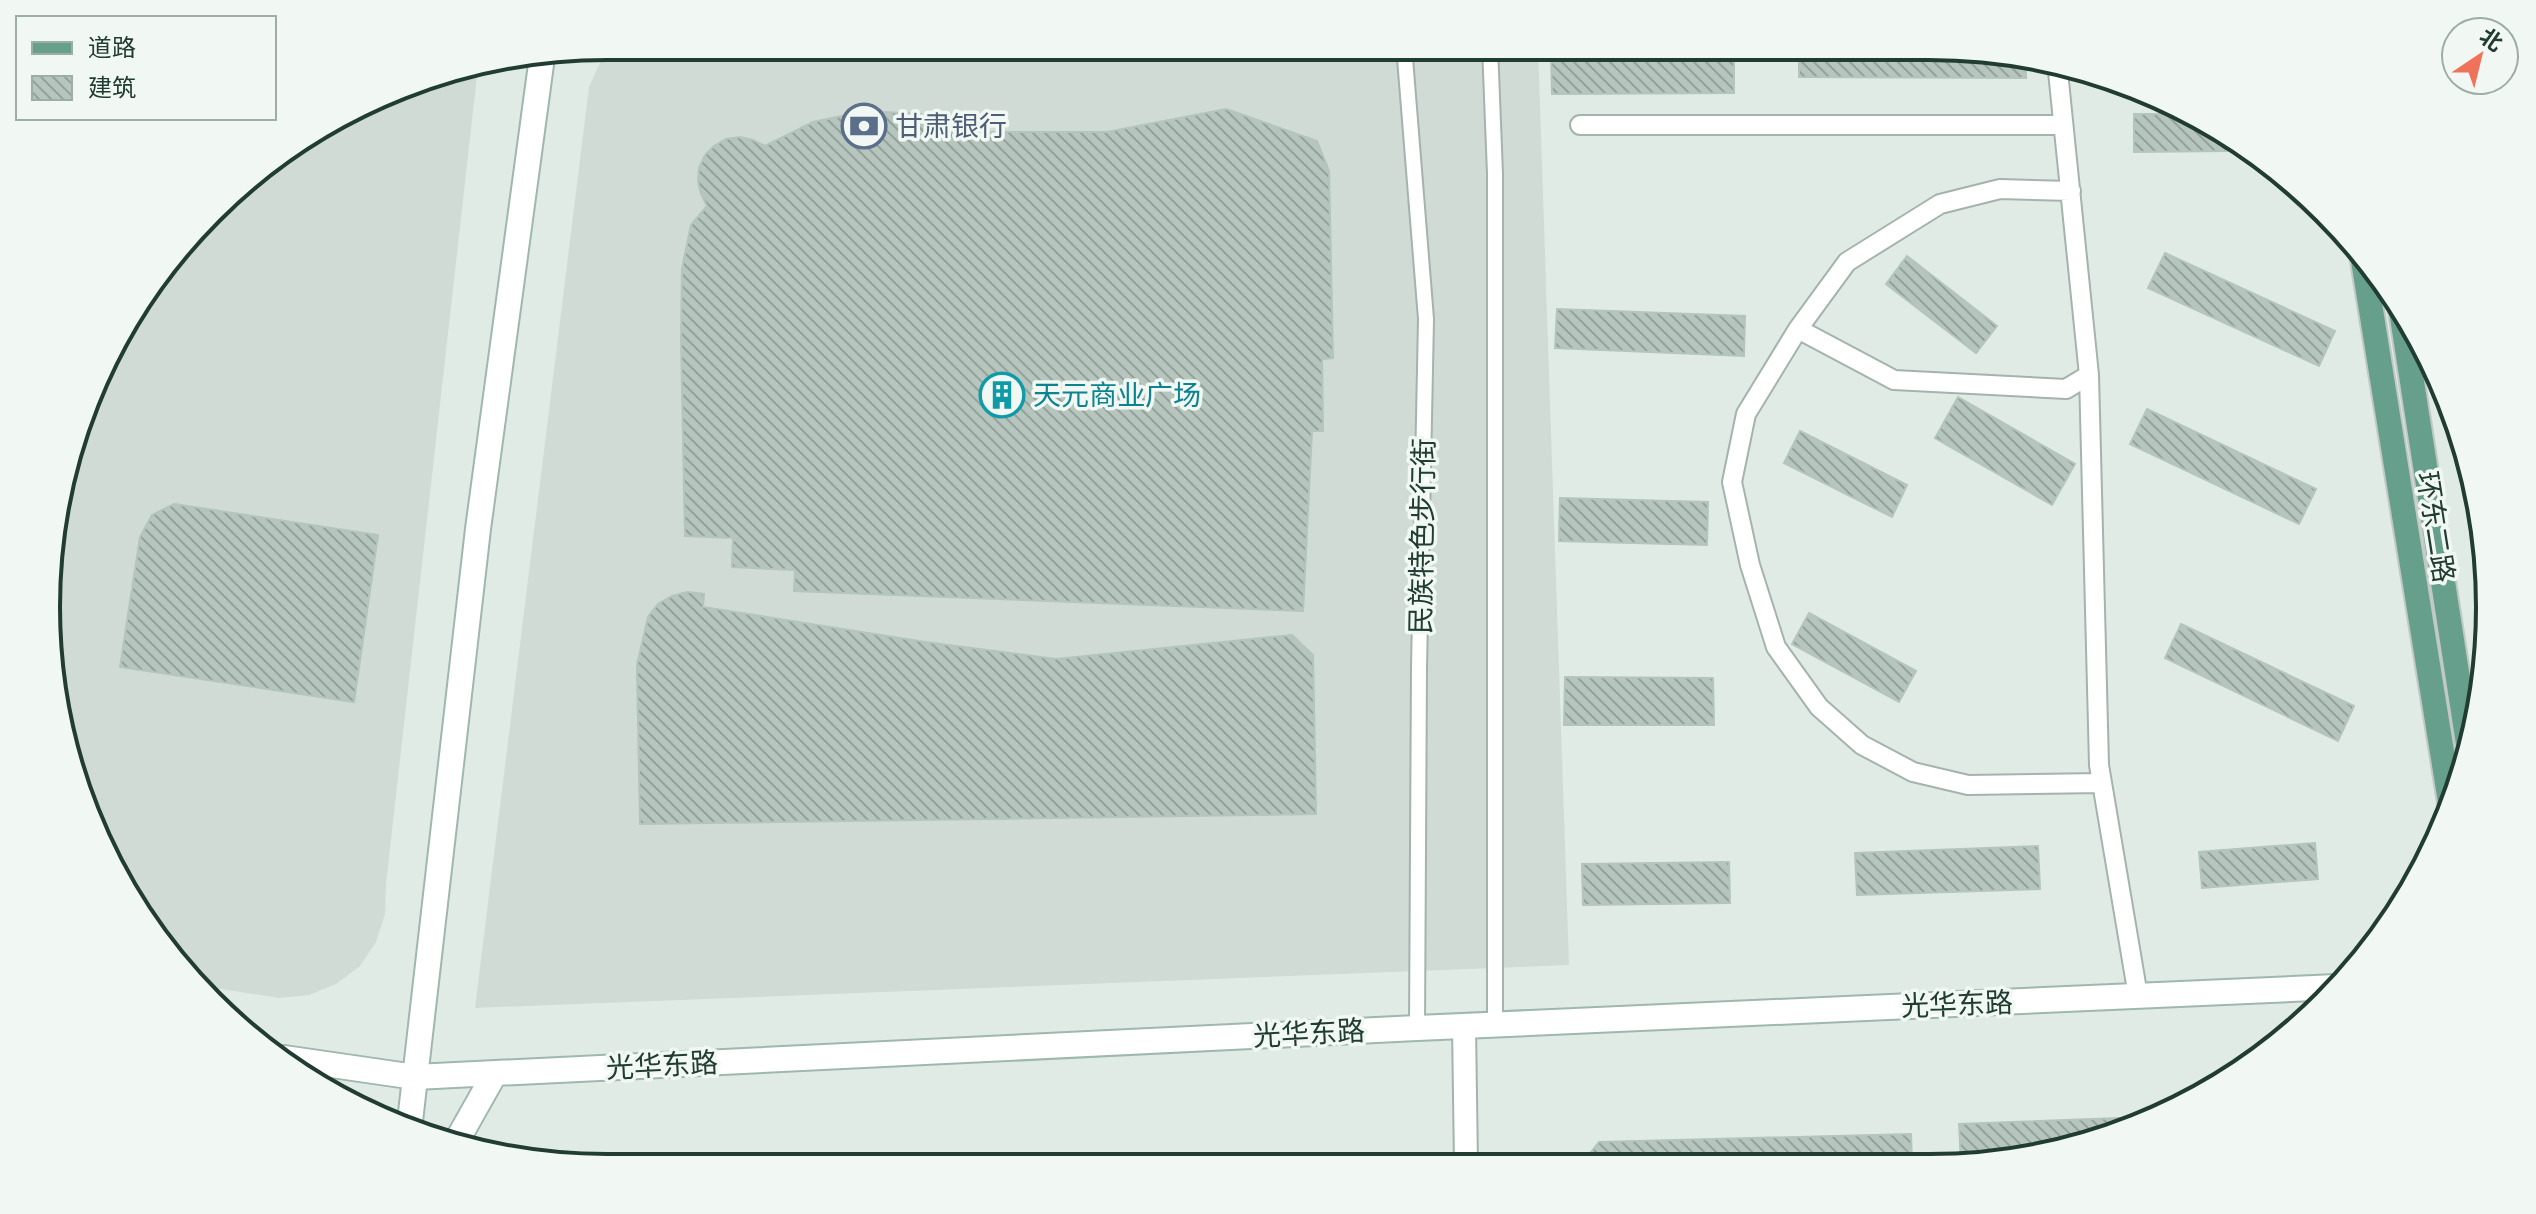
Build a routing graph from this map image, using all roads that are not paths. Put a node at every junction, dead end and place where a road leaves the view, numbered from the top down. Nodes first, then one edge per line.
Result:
1 (1405, 60) edge
2 (1491, 60) edge
3 (541, 64) edge
4 (2058, 76) edge
5 (1580, 125) dead end
6 (2063, 125) junction
7 (2071, 191) junction
8 (2366, 278) edge
9 (1798, 329) junction
10 (2405, 338) edge
11 (2089, 375) junction
12 (2464, 718) edge
13 (2102, 783) junction
14 (2447, 783) edge
15 (2322, 988) edge
16 (2138, 996) junction
17 (1495, 1024) junction
18 (1464, 1026) junction
19 (1417, 1028) junction
20 (301, 1060) edge
21 (495, 1073) junction
22 (415, 1077) junction
23 (410, 1117) edge
24 (461, 1134) edge
25 (1466, 1154) edge

1 - 19 street, 民族特色步行街
2 - 17 street
3 - 22 main road
4 - 6 street
5 - 6 street
6 - 7 street
7 - 9 street
7 - 11 street
8 - 14 main road, 环东二路
9 - 11 street
9 - 13 street
10 - 12 main road, 环东二路
11 - 13 street
13 - 16 street
15 - 16 main road, 光华东路
16 - 17 main road, 光华东路
17 - 18 main road, 光华东路
18 - 19 main road, 光华东路
18 - 25 street
19 - 21 main road, 光华东路
20 - 22 main road, 光华东路
21 - 22 main road, 光华东路
21 - 24 main road
22 - 23 main road

